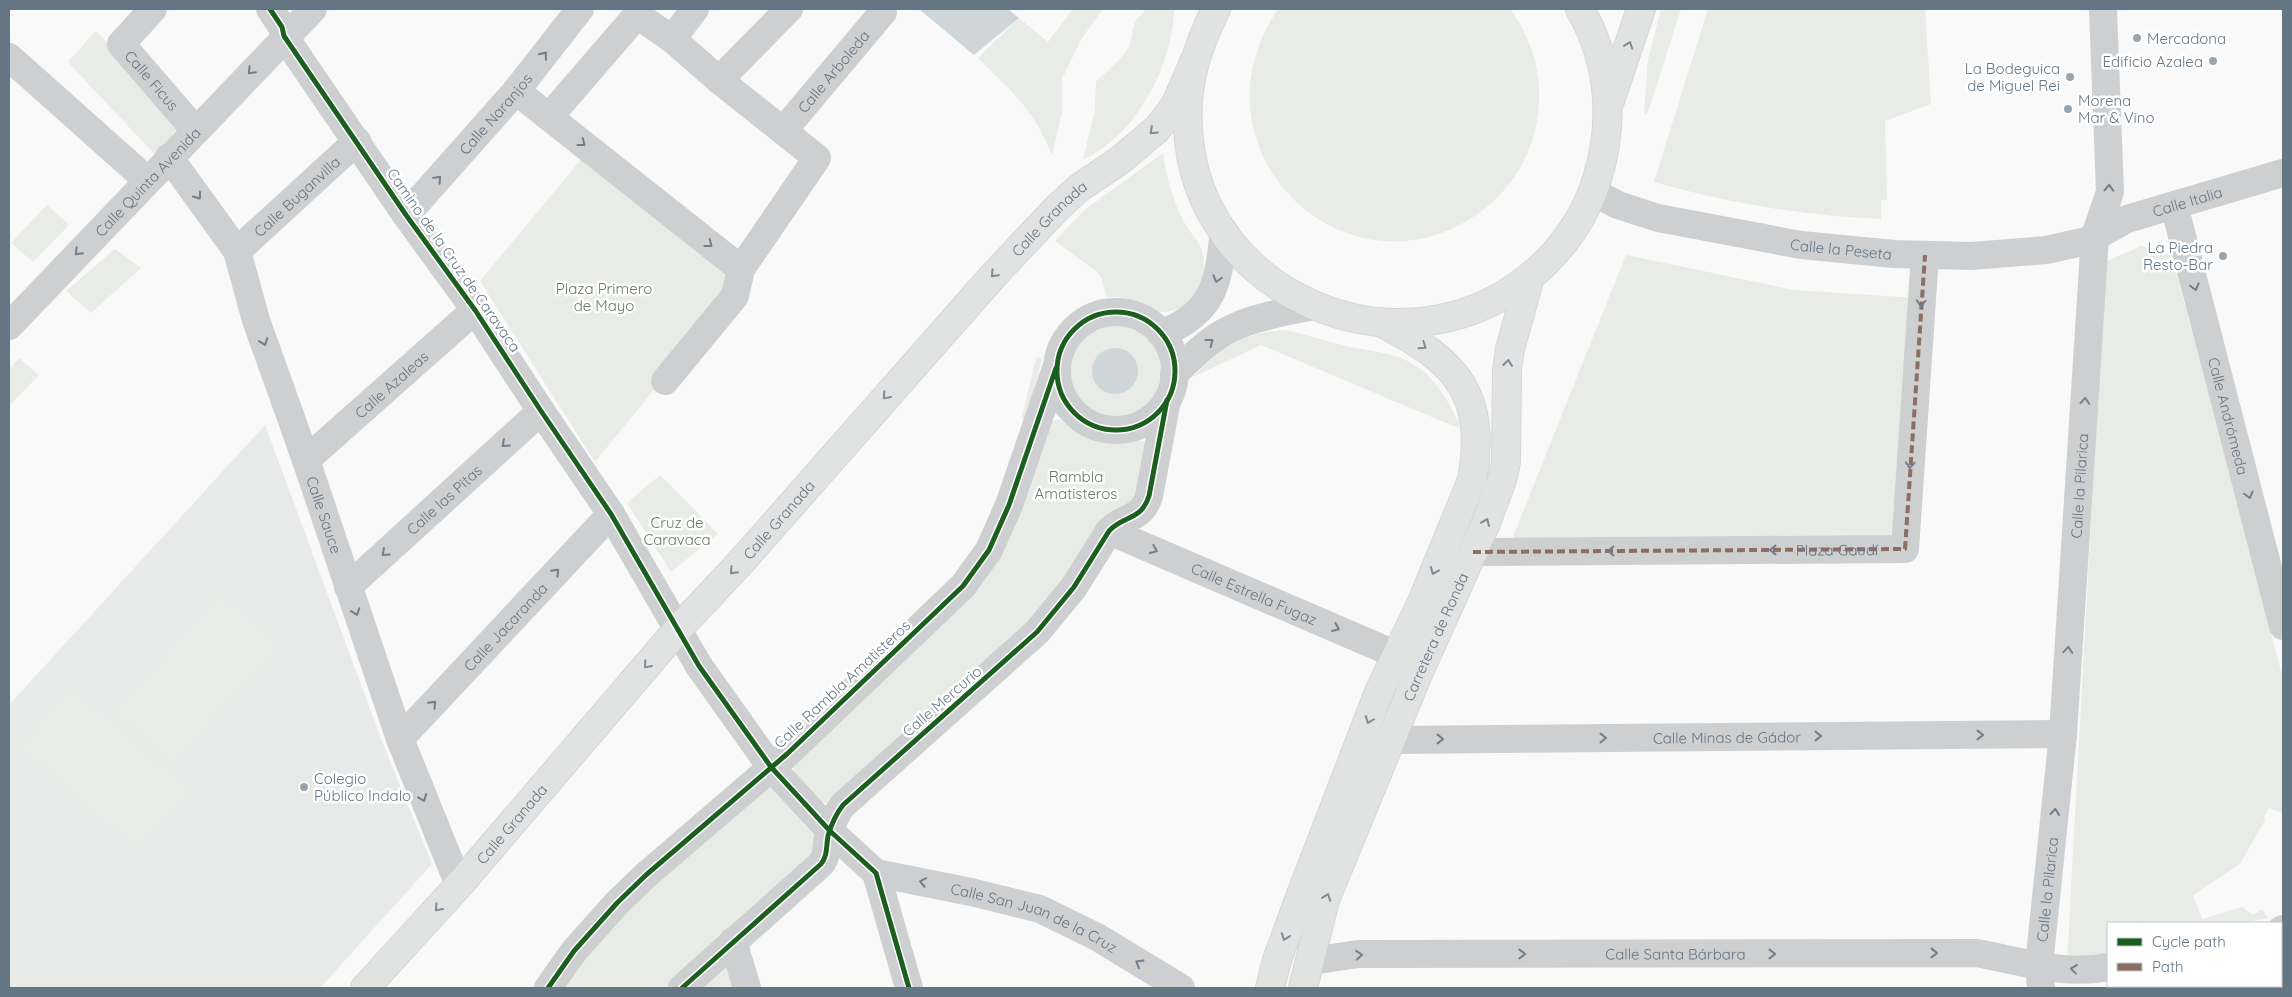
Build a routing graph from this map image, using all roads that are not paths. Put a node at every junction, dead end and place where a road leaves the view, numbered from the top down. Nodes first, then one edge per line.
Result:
1 (153, 9) edge
2 (270, 9) edge
3 (313, 9) edge
4 (580, 9) edge
5 (695, 9) edge
6 (789, 9) edge
7 (1580, 9) edge
8 (1641, 9) edge
9 (2103, 9) edge
10 (883, 12) dead end
11 (1207, 16) edge
12 (284, 36) junction
13 (672, 39) junction
14 (9, 57) edge
15 (1195, 60) junction
16 (719, 80) junction
17 (516, 91) junction
18 (1608, 107) junction
19 (549, 117) junction
20 (195, 130) junction
21 (783, 131) junction
22 (357, 141) junction
23 (169, 157) junction
24 (2283, 173) edge
25 (147, 180) junction
26 (1593, 192) junction
27 (2174, 206) junction
28 (406, 215) junction
29 (1224, 231) junction
30 (2095, 236) junction
31 (237, 251) junction
32 (1925, 255) junction
33 (741, 269) junction
34 (1530, 277) junction
35 (1314, 306) junction
36 (476, 310) junction
37 (1380, 322) junction
38 (9, 326) edge
39 (1161, 334) junction
40 (1056, 368) junction
41 (1174, 374) junction
42 (665, 381) dead end
43 (1167, 400) junction
44 (540, 411) junction
45 (306, 460) junction
46 (611, 514) junction
47 (1110, 531) junction
48 (1473, 552) junction
49 (348, 587) junction
50 (2282, 618) edge
51 (679, 628) junction
52 (1398, 655) junction
53 (2063, 734) junction
54 (400, 739) junction
55 (1392, 740) junction
56 (771, 767) junction
57 (830, 831) junction
58 (876, 873) junction
59 (459, 885) junction
60 (733, 941) junction
61 (1311, 961) junction
62 (2107, 967) edge
63 (2040, 977) edge
64 (365, 988) edge
65 (548, 988) edge
66 (682, 988) edge
67 (747, 988) edge
68 (909, 988) edge
69 (1181, 988) edge
70 (1270, 988) edge
71 (1304, 988) edge

1 - 20 street, Calle Ficus
2 - 12 street, Camino de la Cruz de Caravaca
3 - 12 street, Calle Quinta Avenida
17 -> 4 street, Calle Naranjos
5 - 13 street
6 - 16 street
7 - 18 main road
18 -> 8 main road
30 -> 9 street, Calle la Pilarica
10 - 21 street, Calle Arboleda
11 - 15 main road
12 -> 20 street, Calle Quinta Avenida
12 - 22 street, Camino de la Cruz de Caravaca
13 - 16 street
13 - 19 street
14 - 25 street
15 - 29 main road
15 -> 51 main road, Calle Granada
16 - 21 street
17 - 19 street
28 -> 17 street, Calle Naranjos
18 - 26 main road
19 -> 33 street
20 - 23 street, Calle Quinta Avenida
21 - 33 street
22 - 28 street, Camino de la Cruz de Caravaca
22 - 31 street, Calle Buganvilla
23 - 25 street, Calle Quinta Avenida
23 -> 31 street, Calle Sauce
24 - 27 street, Calle Italia
25 -> 38 street, Calle Quinta Avenida
26 - 32 street, Calle la Peseta
26 - 34 main road
27 - 30 street, Calle Italia
27 -> 50 street, Calle Andrómeda
28 - 36 street, Camino de la Cruz de Caravaca
29 - 35 main road
29 -> 39 street
30 - 32 street, Calle la Peseta
53 -> 30 street, Calle la Pilarica
31 -> 45 street, Calle Sauce
32 -> 48 street, Plaza Gaudí
33 - 42 street
34 - 37 main road
48 -> 34 main road, Carretera de Ronda
35 - 37 main road
41 -> 35 street
36 - 44 street, Camino de la Cruz de Caravaca
36 - 45 street, Calle Azaleas
37 -> 52 main road, Carretera de Ronda
39 - 40 street
39 - 41 street
40 - 43 street
40 - 56 street, Calle Rambla Amatisteros
41 - 43 street
43 - 47 street, Calle Mercurio
44 - 46 street, Camino de la Cruz de Caravaca
44 -> 49 street, Calle las Pitas
45 - 49 street, Calle Sauce
46 - 51 street, Camino de la Cruz de Caravaca
54 -> 46 street, Calle Jacaranda
47 -> 52 street, Calle Estrella Fugaz
47 - 57 street, Calle Mercurio
48 - 55 main road, Carretera de Ronda
49 -> 54 street, Calle Sauce
51 - 56 street, Camino de la Cruz de Caravaca
51 -> 59 main road, Calle Granada
52 -> 70 main road, Carretera de Ronda
55 -> 53 street, Calle Minas de Gádor
63 -> 53 street, Calle la Pilarica
54 -> 59 street, Calle Sauce
61 -> 55 main road, Carretera de Ronda
56 - 57 street, Camino de la Cruz de Caravaca
56 - 65 street, Calle Rambla Amatisteros
57 - 58 street, Camino de la Cruz de Caravaca
57 - 60 street, Calle Mercurio
58 - 68 street
69 -> 58 street, Calle San Juan de la Cruz
59 -> 64 main road, Calle Granada
60 - 66 street, Calle Mercurio
60 - 67 street
61 -> 63 street, Calle Santa Bárbara
61 - 71 main road, Carretera de Ronda
62 -> 63 street, Calle Santa Bárbara

